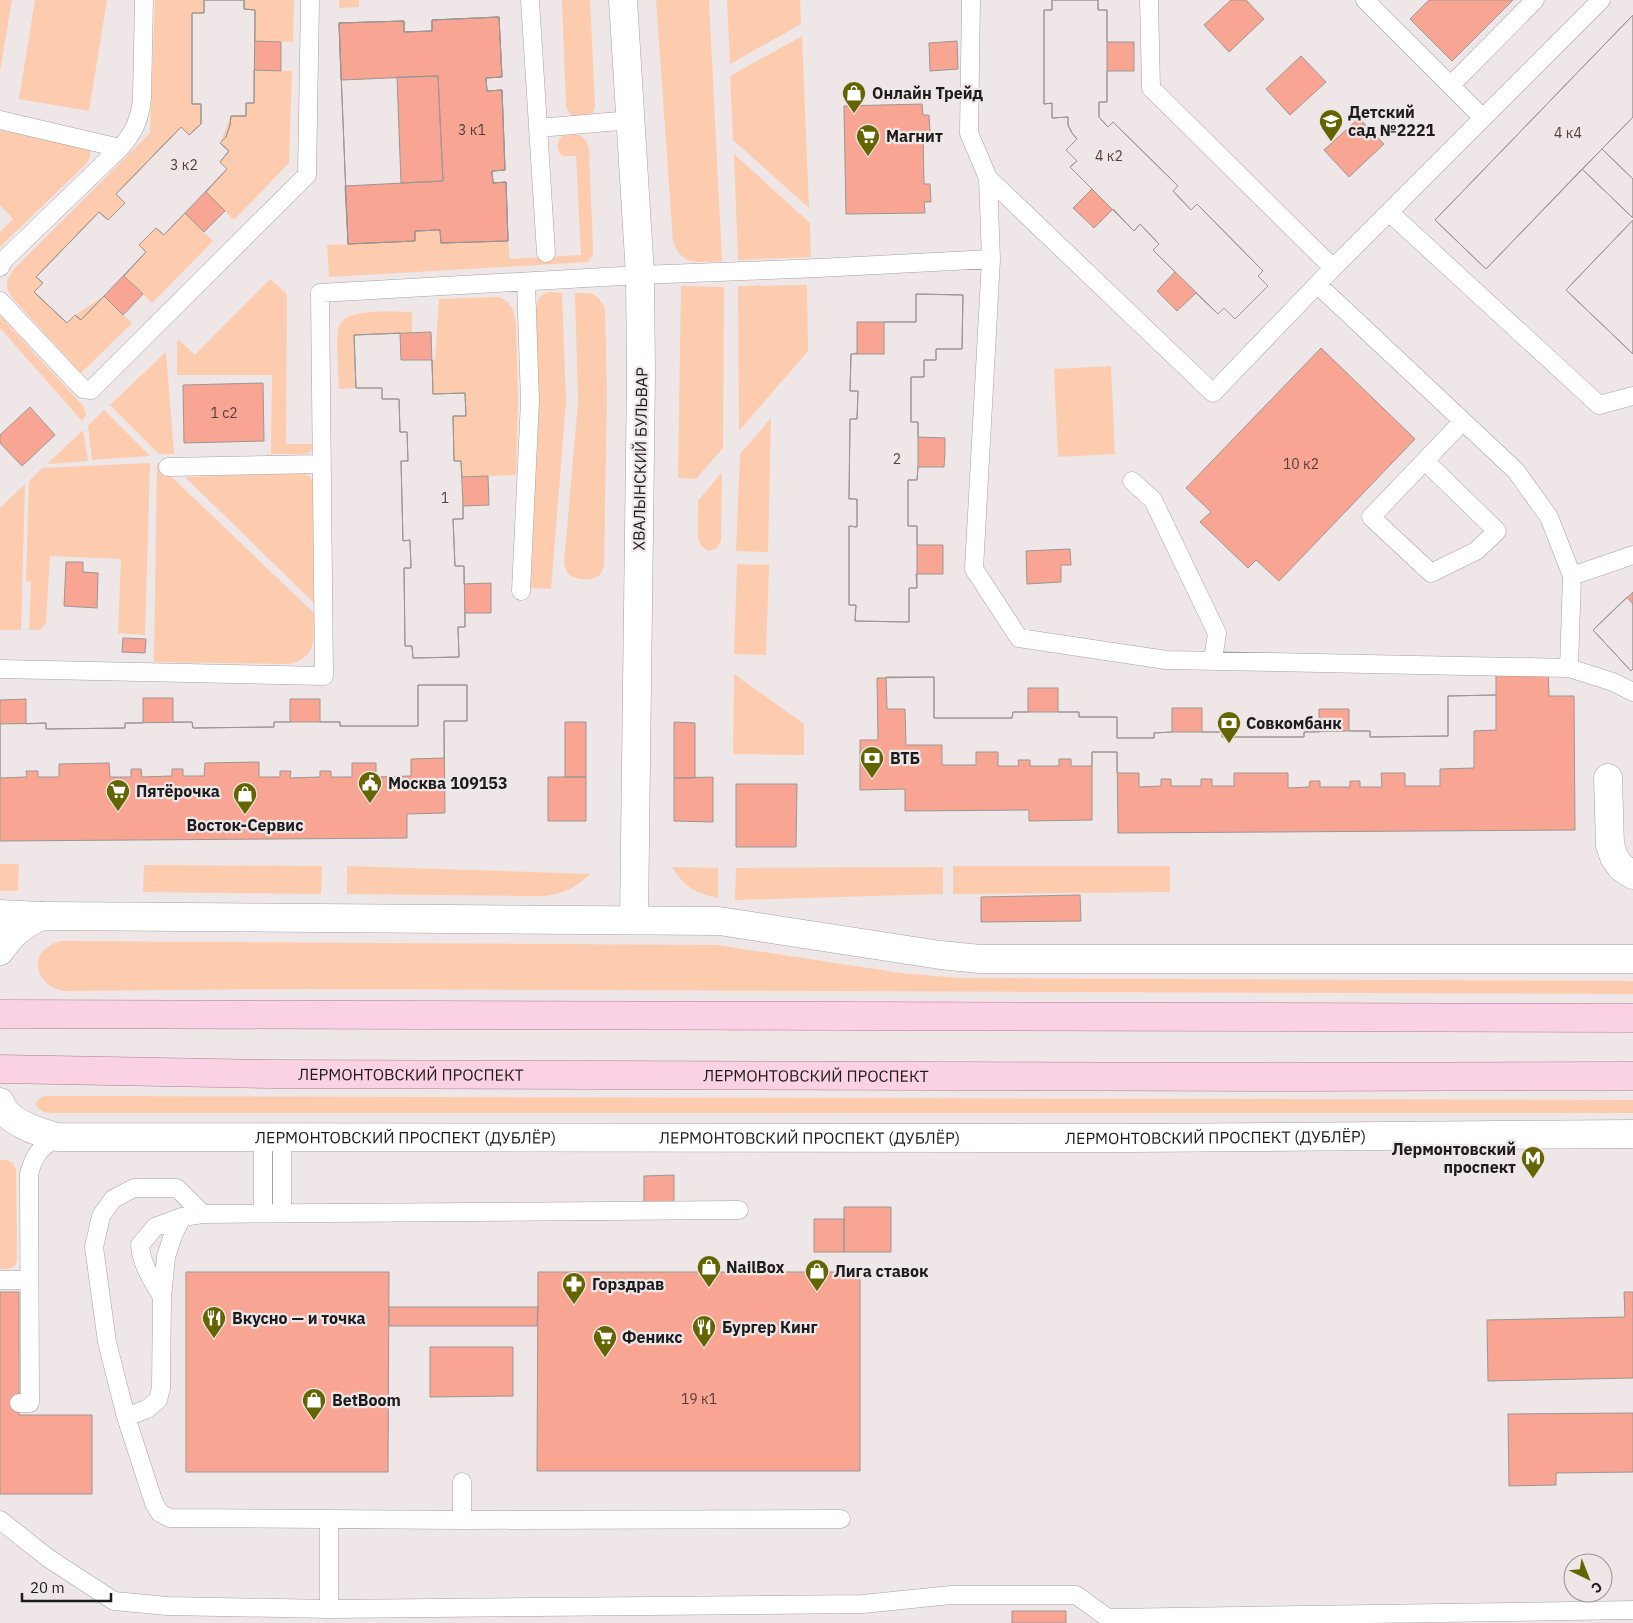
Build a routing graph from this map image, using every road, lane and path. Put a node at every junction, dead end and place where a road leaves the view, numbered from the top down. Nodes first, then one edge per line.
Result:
1 (144, 0) edge
2 (310, 0) edge
3 (530, 0) edge
4 (623, 0) edge
5 (971, 0) edge
6 (1149, 0) edge
7 (1365, 0) edge
8 (1535, 0) edge
9 (1601, 0) edge
10 (1451, 85) junction
11 (1484, 118) junction
12 (0, 120) edge
13 (631, 120) junction
14 (538, 128) junction
15 (120, 148) junction
16 (988, 178) junction
17 (1389, 212) junction
18 (546, 253) dead end
19 (991, 259) junction
20 (0, 267) edge
21 (1333, 268) junction
22 (640, 275) junction
23 (526, 282) junction
24 (1318, 285) junction
25 (0, 301) edge
26 (1633, 396) edge
27 (1463, 421) junction
28 (1425, 461) junction
29 (322, 464) junction
30 (168, 467) dead end
31 (1132, 481) dead end
32 (1633, 555) edge
33 (1572, 576) junction
34 (521, 591) dead end
35 (1213, 660) junction
36 (1569, 668) junction
37 (0, 669) edge
38 (1633, 692) edge
39 (1608, 778) dead end
40 (1633, 875) edge
41 (0, 914) edge
42 (42, 916) junction
43 (634, 919) junction
44 (0, 951) edge
45 (1633, 959) edge
46 (0, 1014) edge
47 (1633, 1018) edge
48 (0, 1069) edge
49 (1633, 1076) edge
50 (0, 1102) edge
51 (1633, 1134) edge
52 (57, 1138) junction
53 (272, 1138) junction
54 (740, 1210) dead end
55 (263, 1213) junction
56 (282, 1213) junction
57 (203, 1214) junction
58 (182, 1217) junction
59 (0, 1280) edge
60 (29, 1280) junction
61 (162, 1297) junction
62 (19, 1403) dead end
63 (126, 1417) junction
64 (462, 1482) dead end
65 (329, 1519) junction
66 (841, 1519) dead end
67 (0, 1520) edge
68 (462, 1520) junction
69 (329, 1609) junction
70 (1633, 1610) edge

1 - 15 lane
2 - 25 lane
3 - 14 lane
4 - 13 street, ХВАЛЫНСКИЙ БУЛЬВАР
5 - 16 lane
6 - 21 lane
7 - 10 lane
8 - 10 lane
9 - 11 lane
10 - 11 lane
11 - 17 lane
12 - 15 lane
13 - 14 lane
13 - 22 street, ХВАЛЫНСКИЙ БУЛЬВАР
14 - 18 lane
15 - 20 lane
16 - 19 lane
16 - 24 lane
17 - 21 lane
17 - 26 lane
19 - 22 lane
19 - 35 lane
21 - 24 lane
22 - 23 lane
22 - 43 street, ХВАЛЫНСКИЙ БУЛЬВАР
23 - 29 lane
23 - 34 lane
24 - 27 lane
27 - 28 lane
27 - 33 lane
28 - 28 lane
29 - 30 lane
29 - 37 lane
31 - 35 lane
32 - 33 lane
33 - 36 lane
35 - 36 lane
36 - 38 lane
39 - 40 street
41 - 42 street
42 - 43 street
42 - 44 street
43 - 45 street
46 - 47 main road
48 - 49 main road, ЛЕРМОНТОВСКИЙ ПРОСПЕКТ
50 - 52 street, ЛЕРМОНТОВСКИЙ ПРОСПЕКТ (ДУБЛЁР)
51 - 53 street, ЛЕРМОНТОВСКИЙ ПРОСПЕКТ (ДУБЛЁР)
52 - 53 street, ЛЕРМОНТОВСКИЙ ПРОСПЕКТ (ДУБЛЁР)
52 - 60 lane
53 - 55 lane
53 - 56 lane
54 - 56 lane
55 - 56 lane
55 - 57 lane
57 - 58 lane
57 - 63 lane
58 - 61 lane
58 - 61 lane
59 - 60 lane
60 - 62 lane
61 - 63 lane
63 - 65 lane
64 - 68 lane
65 - 68 lane
65 - 69 lane
66 - 68 lane
67 - 69 lane
69 - 70 lane

